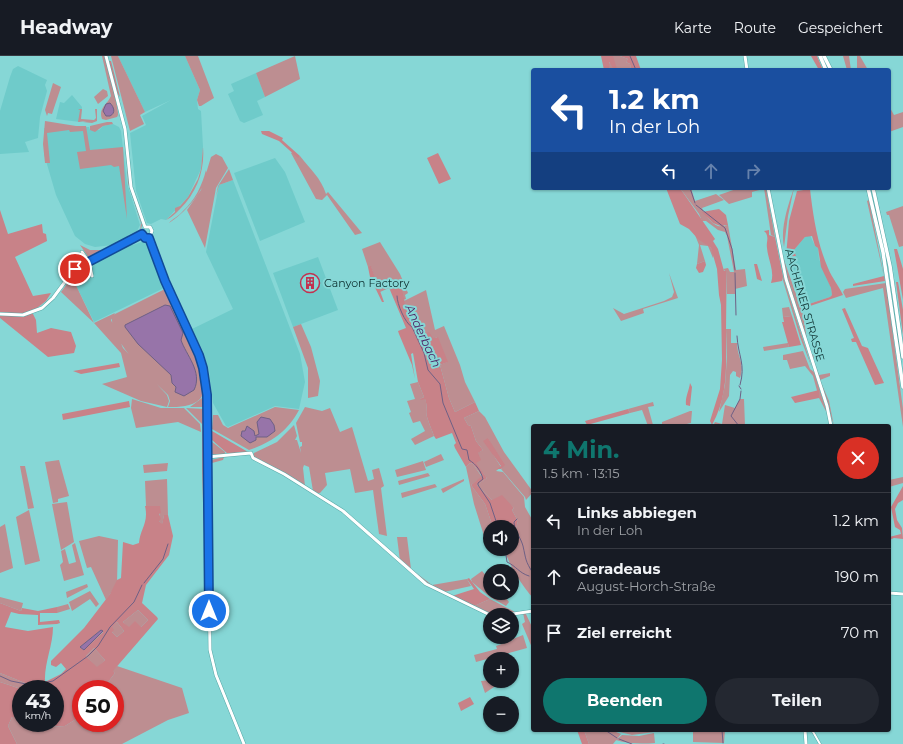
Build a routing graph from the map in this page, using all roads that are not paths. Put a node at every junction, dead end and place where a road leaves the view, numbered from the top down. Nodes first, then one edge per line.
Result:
1 (106, 56) edge
2 (745, 56) edge
3 (820, 56) edge
4 (824, 56) edge
5 (747, 68) edge
6 (825, 68) edge
7 (829, 68) edge
8 (768, 190) edge
9 (868, 190) edge
10 (873, 190) edge
11 (145, 227) junction
12 (142, 234) junction
13 (149, 238) junction
14 (0, 314) edge
15 (903, 357) edge
16 (903, 387) edge
17 (831, 424) edge
18 (207, 457) junction
19 (891, 593) edge
20 (903, 594) edge
21 (531, 611) edge
22 (483, 612) edge
23 (519, 613) edge
24 (805, 732) edge
25 (813, 732) edge
26 (244, 744) edge
27 (806, 744) edge
28 (820, 744) edge

1 - 11 main road
2 - 5 main road
3 - 6 highway
4 - 7 highway
8 - 17 main road, AACHENER STRASSE
9 - 16 highway
10 - 15 highway
11 - 12 main road
11 - 13 main road
12 - 13 main road
12 - 14 main road
13 - 18 main road
18 - 22 main road
18 - 26 main road
19 - 20 main road
21 - 23 main road
24 - 27 main road
25 - 28 street

